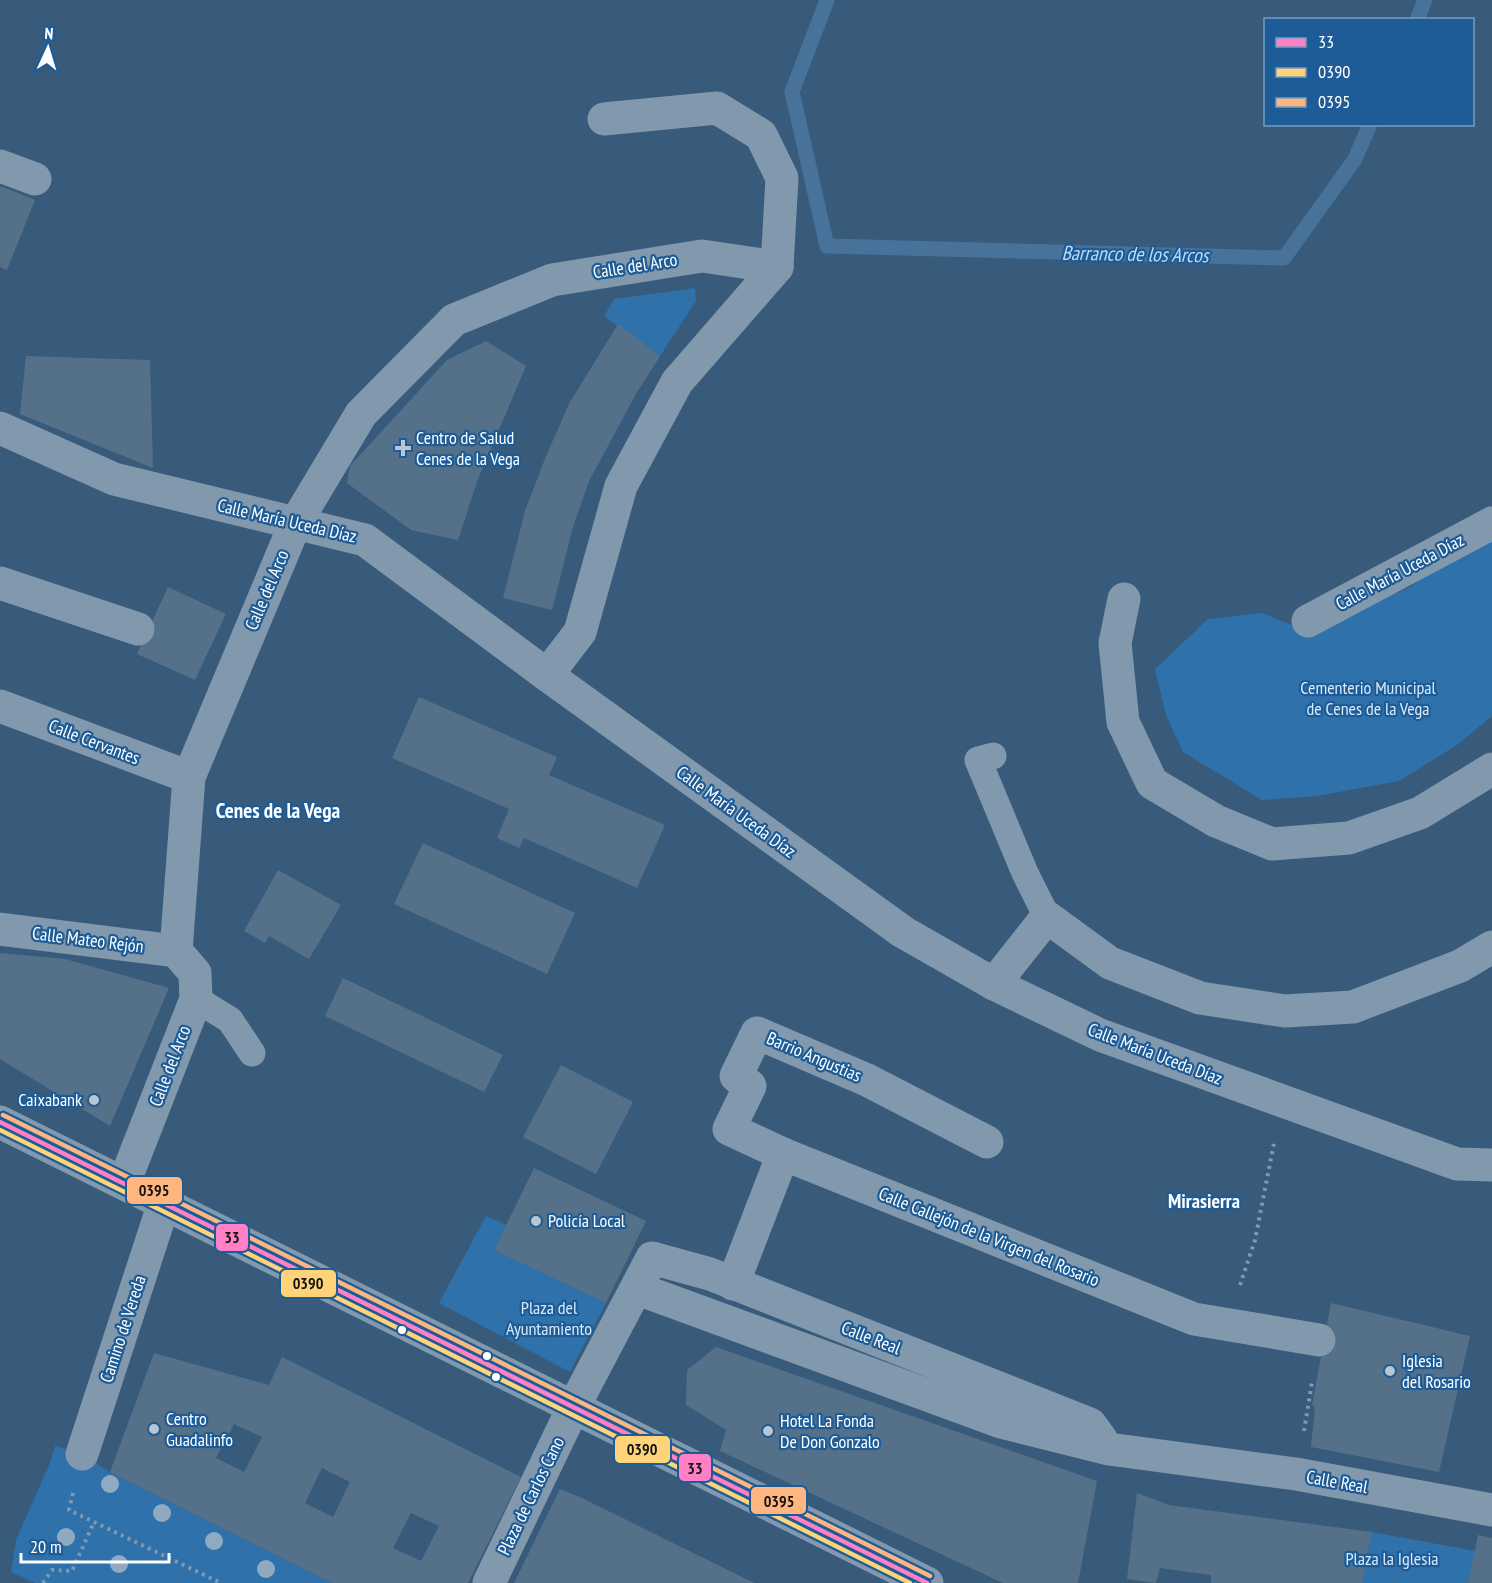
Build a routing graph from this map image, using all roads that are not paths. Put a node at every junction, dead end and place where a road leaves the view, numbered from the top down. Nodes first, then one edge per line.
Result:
1 (604, 119) dead end
2 (0, 166) edge
3 (35, 179) dead end
4 (777, 267) junction
5 (0, 428) edge
6 (1492, 523) edge
7 (295, 524) junction
8 (0, 583) edge
9 (1124, 599) dead end
10 (1308, 621) dead end
11 (138, 629) dead end
12 (547, 675) junction
13 (0, 706) edge
14 (993, 756) dead end
15 (1492, 769) edge
16 (189, 777) junction
17 (1047, 917) junction
18 (0, 929) edge
19 (1492, 947) edge
20 (176, 951) junction
21 (994, 984) junction
22 (196, 999) junction
23 (252, 1053) dead end
24 (0, 1122) edge
25 (987, 1142) dead end
26 (783, 1155) junction
27 (1492, 1165) edge
28 (124, 1183) junction
29 (164, 1203) junction
30 (733, 1284) junction
31 (638, 1289) junction
32 (1319, 1340) road end
33 (573, 1408) junction
34 (1109, 1449) junction
35 (82, 1455) road end
36 (1492, 1510) edge
37 (489, 1583) edge
38 (927, 1583) edge

1 - 4 street
2 - 3 street
4 - 7 street, Calle del Arco
4 - 12 street
5 - 7 street, Calle María Uceda Díaz
6 - 10 street, Calle María Uceda Díaz
7 - 12 street, Calle María Uceda Díaz
7 - 16 street, Calle del Arco
8 - 11 street
9 - 15 street
12 - 21 street, Calle María Uceda Díaz
13 - 16 street, Calle Cervantes
14 - 17 lane
16 - 20 street, Calle del Arco
17 - 19 street
17 - 21 street
18 - 20 street, Calle Mateo Rejón
20 - 22 street, Calle del Arco
21 - 27 street, Calle María Uceda Díaz
22 - 23 lane
22 - 28 street, Calle del Arco
24 - 28 street
25 - 26 street, Barrio Angustias
26 - 30 street
26 - 32 street, Calle Callejón de la Virgen del Rosario
28 - 29 street
29 - 33 street
29 - 35 street, Camino de Vereda
30 - 31 street, Calle Real
30 - 34 street, Calle Real
31 - 33 street, Calle Real
31 - 34 street, Calle Real
33 - 37 street, Plaza de Carlos Cano
33 - 38 street
34 - 36 street, Calle Real

